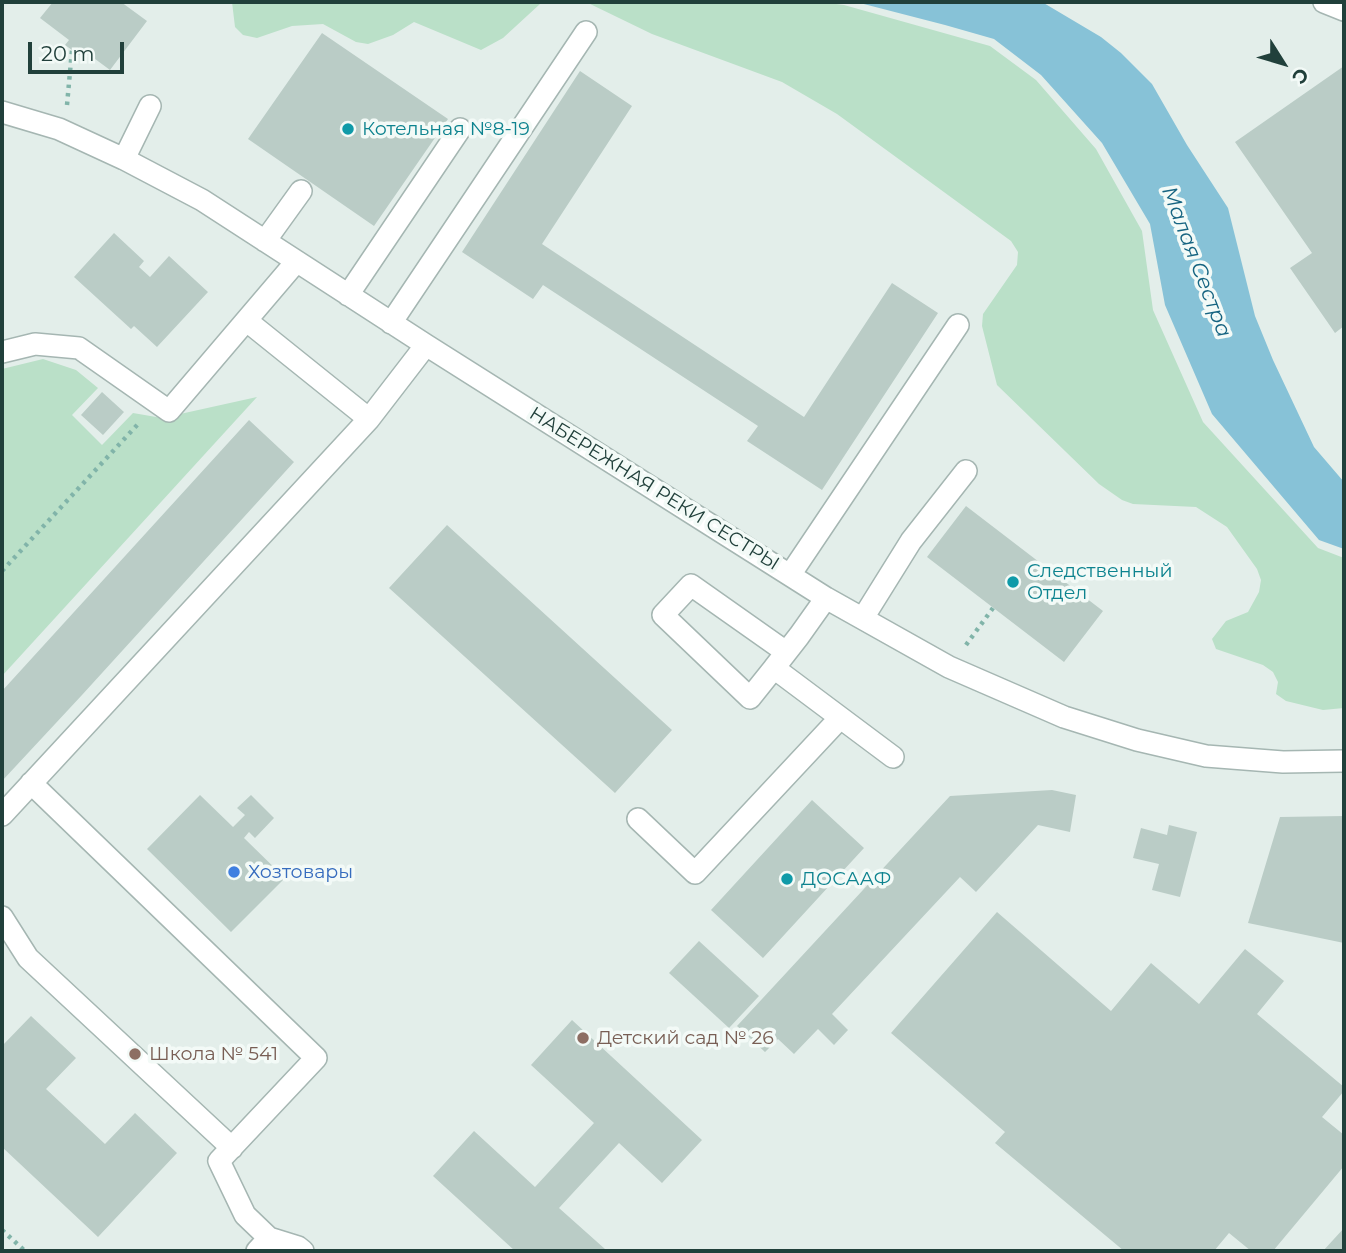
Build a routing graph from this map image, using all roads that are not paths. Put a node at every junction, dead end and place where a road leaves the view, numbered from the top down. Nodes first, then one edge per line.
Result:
1 (1324, 2) edge
2 (1344, 10) edge
3 (586, 32) dead end
4 (150, 106) dead end
5 (2, 112) edge
6 (460, 128) dead end
7 (124, 159) junction
8 (301, 191) dead end
9 (265, 242) junction
10 (296, 262) junction
11 (348, 295) junction
12 (247, 321) junction
13 (391, 323) junction
14 (958, 325) dead end
15 (426, 345) junction
16 (2, 352) edge
17 (369, 419) junction
18 (966, 471) dead end
19 (790, 575) junction
20 (826, 598) junction
21 (863, 618) junction
22 (780, 660) junction
23 (840, 718) junction
24 (893, 757) dead end
25 (1344, 761) edge
26 (31, 783) junction
27 (2, 815) edge
28 (638, 820) dead end
29 (2, 917) edge
30 (232, 1148) junction
31 (263, 1244) edge
32 (303, 1251) edge

1 - 2 street
3 - 13 street
4 - 7 street
5 - 7 street, НАБЕРЕЖНАЯ РЕКИ СЕСТРЫ
6 - 11 street
7 - 9 street, НАБЕРЕЖНАЯ РЕКИ СЕСТРЫ
8 - 9 street
9 - 10 street, НАБЕРЕЖНАЯ РЕКИ СЕСТРЫ
10 - 11 street, НАБЕРЕЖНАЯ РЕКИ СЕСТРЫ
10 - 12 street
11 - 13 street, НАБЕРЕЖНАЯ РЕКИ СЕСТРЫ
12 - 16 street
12 - 17 street
13 - 15 street, НАБЕРЕЖНАЯ РЕКИ СЕСТРЫ
14 - 19 street
15 - 17 street
15 - 19 street, НАБЕРЕЖНАЯ РЕКИ СЕСТРЫ
17 - 26 street
18 - 21 street
19 - 20 street, НАБЕРЕЖНАЯ РЕКИ СЕСТРЫ
20 - 21 street, НАБЕРЕЖНАЯ РЕКИ СЕСТРЫ
20 - 22 street
21 - 25 street, НАБЕРЕЖНАЯ РЕКИ СЕСТРЫ
22 - 22 street
22 - 23 street
23 - 24 street
23 - 28 street
26 - 27 street
26 - 30 street
29 - 30 street
30 - 31 street
31 - 32 street

